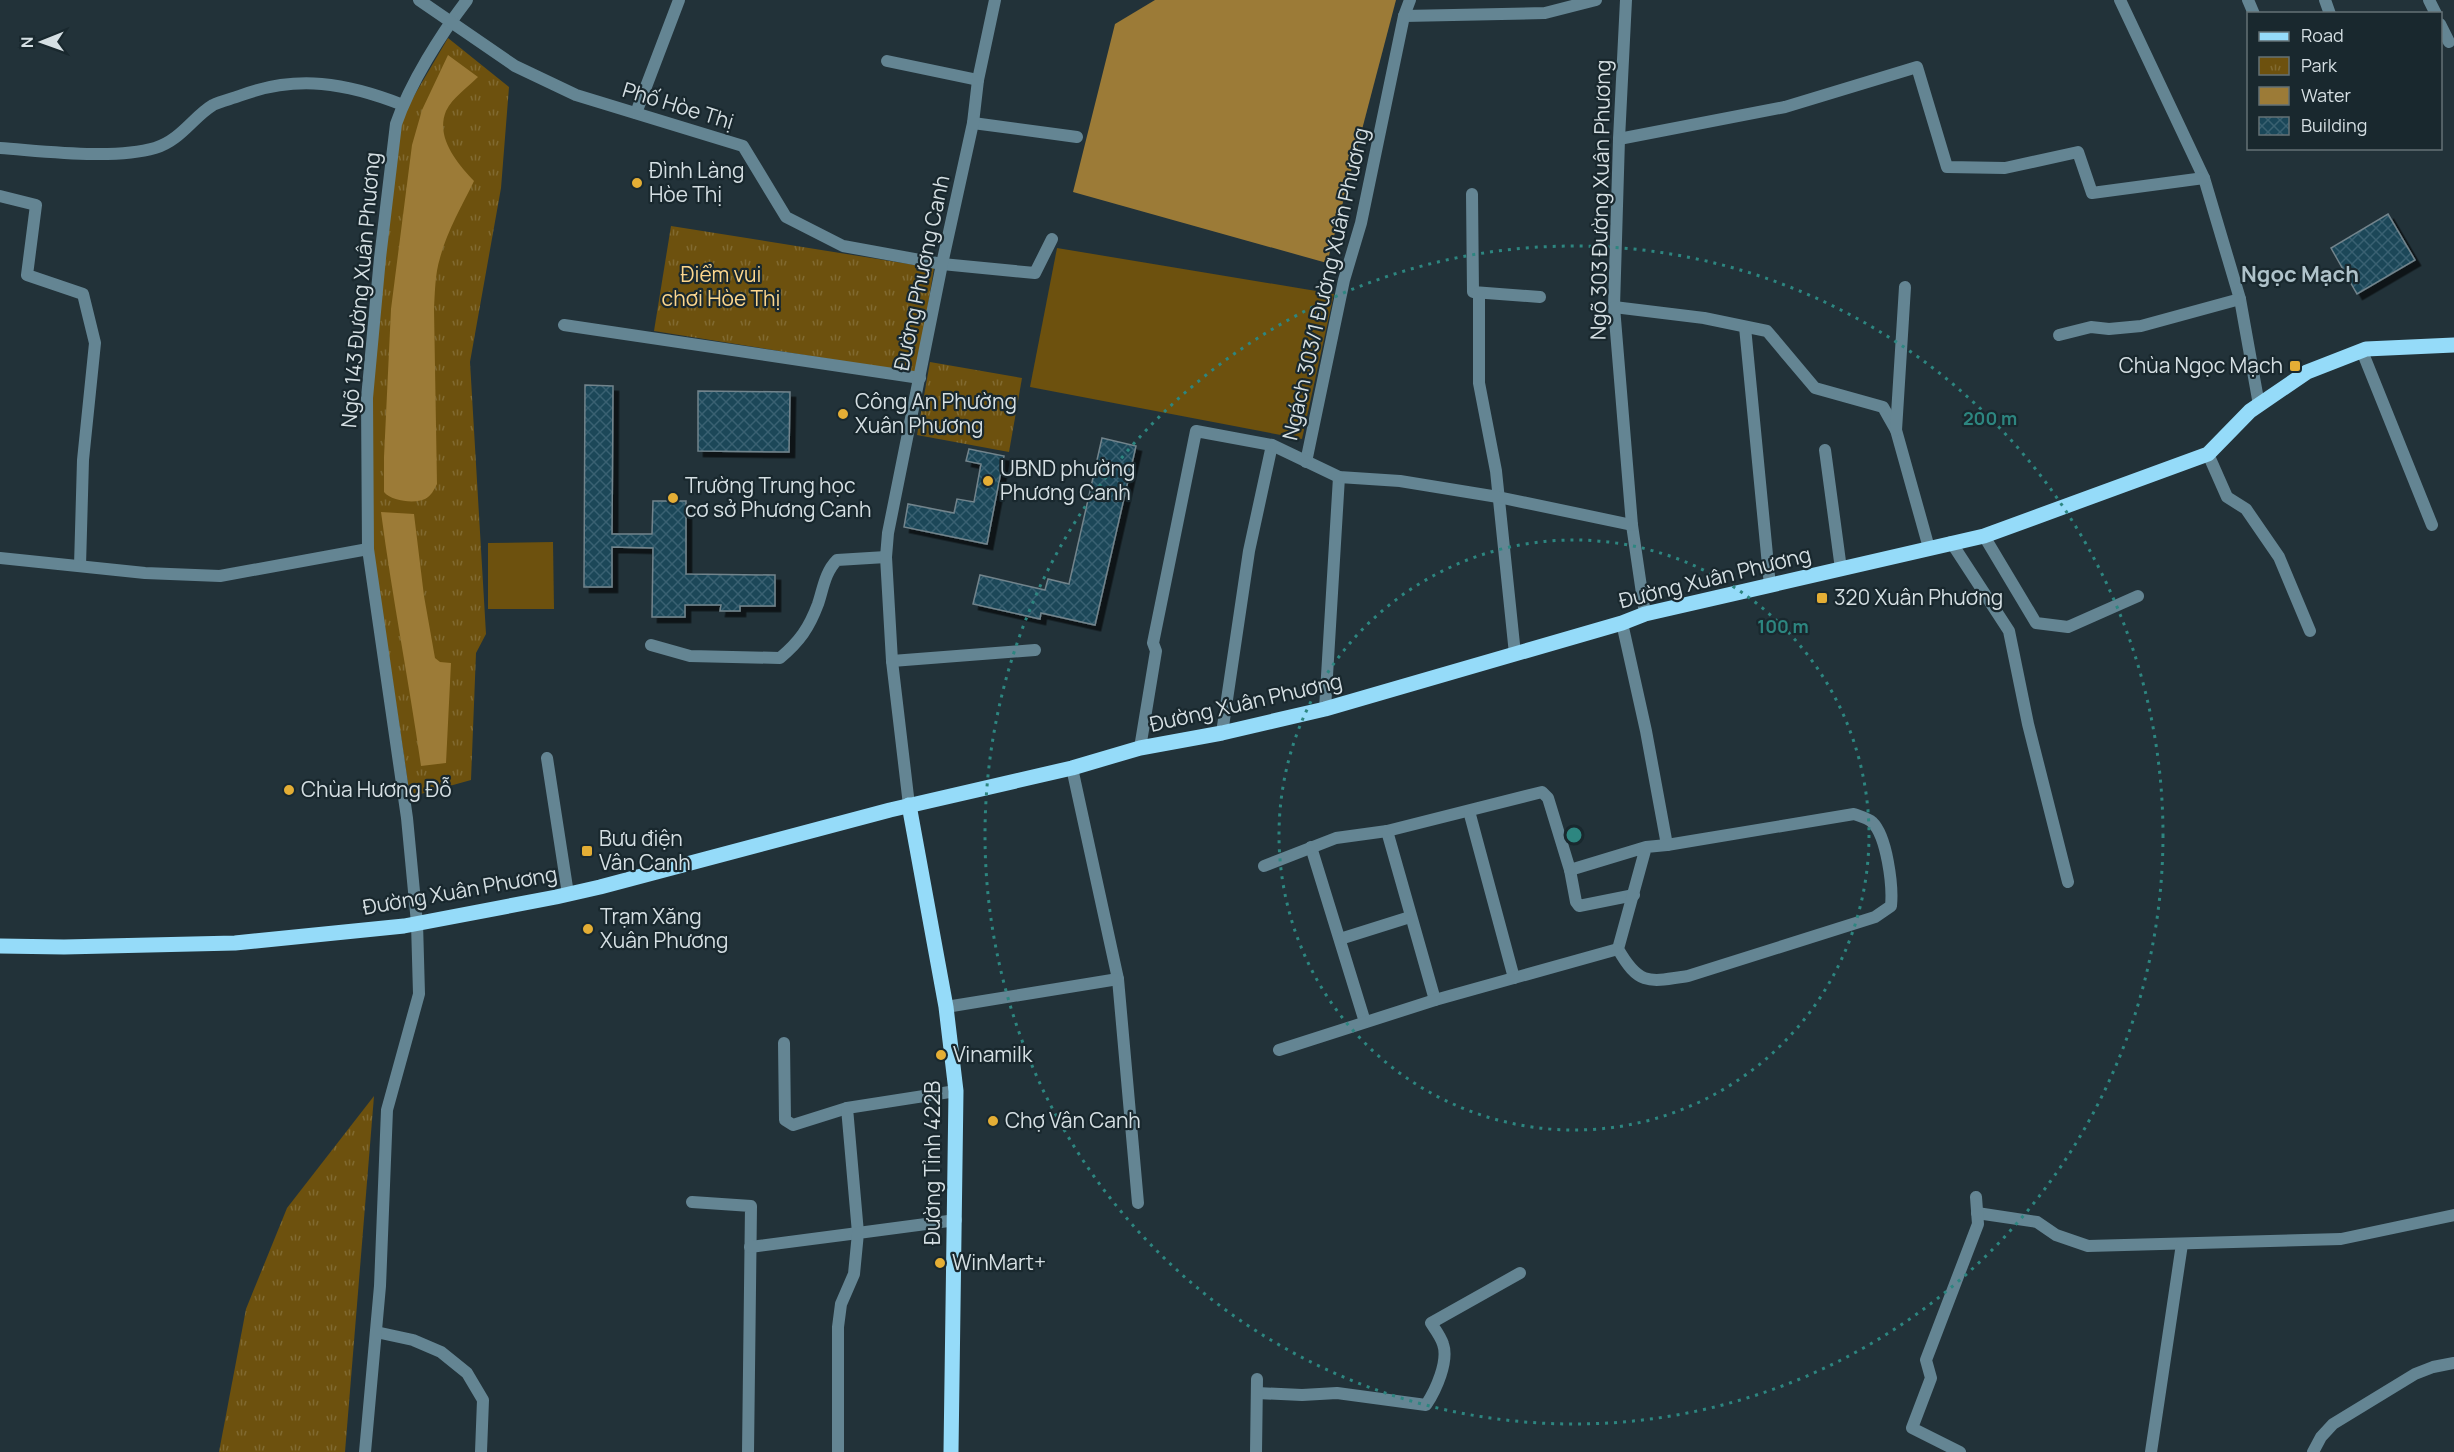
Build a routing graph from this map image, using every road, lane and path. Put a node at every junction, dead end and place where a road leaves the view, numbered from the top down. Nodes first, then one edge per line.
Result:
1 (419, 0) edge
2 (467, 0) edge
3 (679, 0) edge
4 (995, 0) edge
5 (1410, 0) edge
6 (1596, 0) edge
7 (1626, 0) edge
8 (2120, 0) edge
9 (1404, 16) junction
10 (450, 22) junction
11 (2442, 28) edge
12 (2449, 42) dead end
13 (886, 61) dead end
14 (978, 80) junction
15 (403, 105) junction
16 (636, 113) junction
17 (973, 123) junction
18 (1077, 137) dead end
19 (1618, 139) junction
20 (0, 148) edge
21 (2204, 178) junction
22 (1472, 194) dead end
23 (0, 196) edge
24 (1052, 238) dead end
25 (942, 264) junction
26 (1905, 287) dead end
27 (1479, 293) junction
28 (1540, 297) dead end
29 (2240, 299) junction
30 (1614, 308) junction
31 (564, 325) dead end
32 (1745, 327) junction
33 (2059, 334) dead end
34 (2454, 345) edge
35 (2362, 351) junction
36 (920, 378) junction
37 (2259, 405) junction
38 (1896, 430) junction
39 (1272, 445) junction
40 (1825, 450) dead end
41 (2208, 454) junction
42 (1306, 462) junction
43 (1339, 477) junction
44 (1498, 496) junction
45 (1632, 525) junction
46 (2432, 525) dead end
47 (1984, 536) junction
48 (1951, 542) junction
49 (1929, 548) junction
50 (368, 549) junction
51 (886, 557) junction
52 (0, 558) edge
53 (80, 566) junction
54 (1841, 569) junction
55 (1770, 585) junction
56 (2138, 596) dead end
57 (1645, 614) junction
58 (1622, 623) junction
59 (2310, 631) dead end
60 (651, 645) dead end
61 (1035, 650) dead end
62 (1515, 654) junction
63 (892, 662) junction
64 (1325, 709) junction
65 (1222, 733) junction
66 (1140, 748) junction
67 (547, 758) dead end
68 (1072, 768) junction
69 (909, 805) junction
70 (1469, 811) junction
71 (1387, 831) junction
72 (1667, 845) junction
73 (1311, 847) junction
74 (1646, 847) junction
75 (1264, 866) dead end
76 (1570, 870) junction
77 (2068, 882) dead end
78 (568, 894) junction
79 (1634, 895) junction
80 (1410, 917) junction
81 (417, 923) junction
82 (1340, 939) junction
83 (0, 946) edge
84 (1618, 949) junction
85 (1514, 978) junction
86 (1118, 979) junction
87 (1435, 1000) junction
88 (946, 1006) junction
89 (1365, 1022) junction
90 (784, 1043) dead end
91 (1279, 1050) dead end
92 (956, 1091) junction
93 (847, 1108) junction
94 (1976, 1197) dead end
95 (692, 1202) dead end
96 (1138, 1203) dead end
97 (1977, 1213) junction
98 (2454, 1215) edge
99 (956, 1220) junction
100 (858, 1233) junction
101 (2182, 1244) junction
102 (750, 1247) junction
103 (1520, 1273) dead end
104 (376, 1332) junction
105 (2454, 1363) edge
106 (1257, 1379) dead end
107 (1257, 1393) junction
108 (365, 1452) edge
109 (481, 1452) edge
110 (748, 1452) edge
111 (838, 1452) edge
112 (951, 1452) edge
113 (1256, 1452) edge
114 (1960, 1452) edge
115 (2151, 1452) edge
116 (2313, 1452) edge

1 - 10 street, Phố Hòe Thị
2 - 10 street, Ngõ 143 Đường Xuân Phương
3 - 16 street
4 - 14 street, Đường Phương Canh
5 - 9 street, Ngách 303/1 Đường Xuân Phương
6 - 9 street
7 - 19 street, Ngõ 303 Đường Xuân Phương
8 - 21 street
9 - 42 street, Ngách 303/1 Đường Xuân Phương
10 - 15 street, Ngõ 143 Đường Xuân Phương
10 - 16 street, Phố Hòe Thị
11 - 12 street
13 - 14 street
14 - 17 street, Đường Phương Canh
15 - 20 street
15 - 50 street, Ngõ 143 Đường Xuân Phương
16 - 25 street, Phố Hòe Thị
17 - 18 street
17 - 25 street, Đường Phương Canh
19 - 21 street
19 - 30 street, Ngõ 303 Đường Xuân Phương
21 - 29 street
22 - 27 street
23 - 53 street
24 - 25 street, Phố Hòe Thị
25 - 36 street, Đường Phương Canh
26 - 38 street
27 - 28 street
27 - 44 street
29 - 33 street
29 - 37 street
30 - 32 street
30 - 45 street, Ngõ 303 Đường Xuân Phương
31 - 36 street
32 - 38 street
32 - 55 street
34 - 35 main road, Đường Xuân Phương
35 - 37 main road, Đường Xuân Phương
35 - 46 street
36 - 51 street, Đường Phương Canh
37 - 41 main road, Đường Xuân Phương
38 - 49 street
39 - 42 street
39 - 65 street
39 - 66 street
40 - 54 street
41 - 47 main road, Đường Xuân Phương
41 - 59 street
42 - 43 street, Ngách 303/1 Đường Xuân Phương
43 - 44 street, Ngách 303/1 Đường Xuân Phương
43 - 64 street
44 - 45 street, Ngách 303/1 Đường Xuân Phương
44 - 62 street
45 - 57 street, Ngõ 303 Đường Xuân Phương
47 - 48 main road, Đường Xuân Phương
47 - 56 street
48 - 49 main road, Đường Xuân Phương
48 - 77 street
49 - 54 main road, Đường Xuân Phương
50 - 53 street
50 - 81 street, Ngõ 143 Đường Xuân Phương
51 - 60 street
51 - 63 street, Đường Phương Canh
52 - 53 street
54 - 55 main road, Đường Xuân Phương
55 - 57 main road, Đường Xuân Phương
57 - 58 main road, Đường Xuân Phương
58 - 62 main road, Đường Xuân Phương
58 - 72 street
61 - 63 street
62 - 64 main road, Đường Xuân Phương
63 - 69 street, Đường Phương Canh
64 - 65 main road, Đường Xuân Phương
65 - 66 main road, Đường Xuân Phương
66 - 68 main road, Đường Xuân Phương
67 - 78 street
68 - 69 main road, Đường Xuân Phương
68 - 86 street
69 - 78 main road, Đường Xuân Phương
69 - 88 main road, Đường Tỉnh 422B
70 - 71 street
70 - 76 street
70 - 85 street
71 - 73 street
71 - 80 street
72 - 74 street
72 - 84 street
73 - 75 street
73 - 82 street
74 - 76 street
74 - 79 street
76 - 79 street
78 - 81 main road, Đường Xuân Phương
79 - 84 street
80 - 82 street
80 - 87 street
81 - 83 main road, Đường Xuân Phương
81 - 104 street, Ngõ 143 Đường Xuân Phương
82 - 89 street
84 - 85 street
85 - 87 street
86 - 88 street
86 - 96 street
87 - 89 street
88 - 92 main road, Đường Tỉnh 422B
89 - 91 street
90 - 93 street
92 - 93 street
92 - 99 main road, Đường Tỉnh 422B
93 - 100 street
94 - 97 street
95 - 102 street
97 - 101 street
97 - 114 street
98 - 101 street
99 - 100 street
99 - 112 main road, Đường Tỉnh 422B
100 - 102 street
100 - 111 street
101 - 115 street
102 - 110 street
103 - 107 street
104 - 108 street, Ngõ 143 Đường Xuân Phương
104 - 109 street
105 - 116 street
106 - 107 street
107 - 113 street

